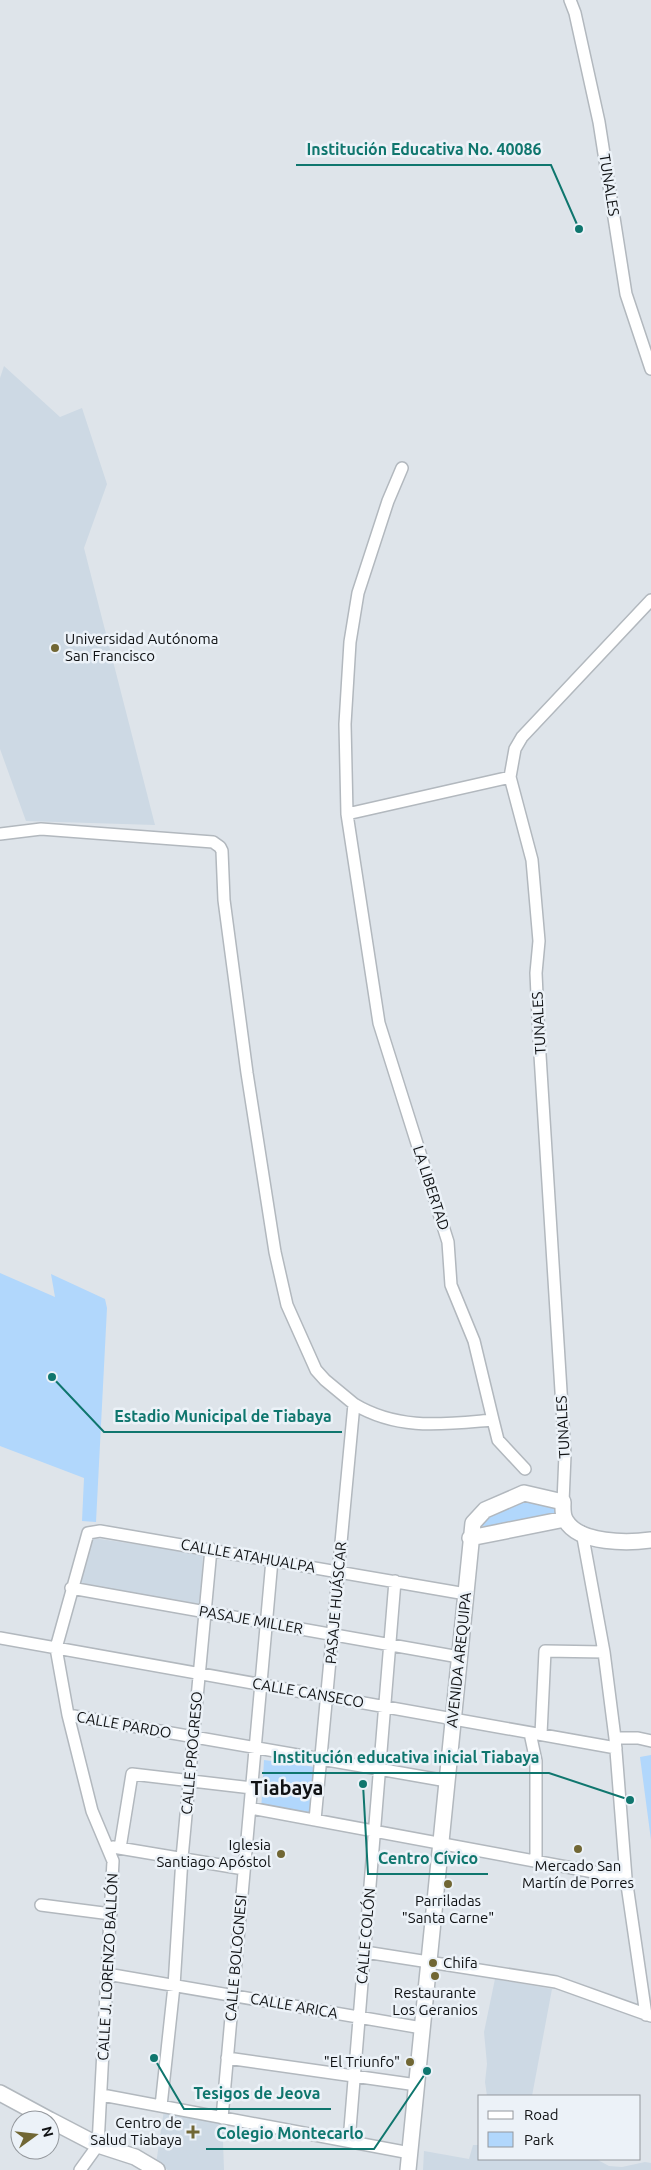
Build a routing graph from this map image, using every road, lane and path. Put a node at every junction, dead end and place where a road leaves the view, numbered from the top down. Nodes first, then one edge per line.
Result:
1 (570, 0) edge
2 (651, 369) edge
3 (402, 468) dead end
4 (651, 600) edge
5 (510, 776) junction
6 (347, 814) junction
7 (0, 834) edge
8 (354, 1404) junction
9 (493, 1420) junction
10 (525, 1468) dead end
11 (563, 1502) junction
12 (565, 1520) junction
13 (582, 1532) junction
14 (88, 1533) joint
15 (470, 1538) junction
16 (651, 1540) edge
17 (211, 1549) junction
18 (272, 1560) junction
19 (338, 1572) junction
20 (395, 1581) junction
21 (71, 1588) junction
22 (466, 1594) junction
23 (205, 1612) junction
24 (266, 1622) junction
25 (333, 1634) junction
26 (0, 1638) edge
27 (390, 1644) junction
28 (56, 1648) junction
29 (604, 1652) junction
30 (459, 1657) junction
31 (200, 1674) junction
32 (261, 1684) junction
33 (327, 1696) junction
34 (385, 1707) junction
35 (68, 1715) junction
36 (453, 1719) junction
37 (530, 1733) junction
38 (542, 1734) junction
39 (194, 1737) junction
40 (651, 1741) edge
41 (615, 1743) junction
42 (255, 1748) junction
43 (321, 1759) junction
44 (380, 1770) junction
45 (190, 1781) junction
46 (446, 1781) junction
47 (252, 1788) junction
48 (250, 1808) junction
49 (315, 1820) junction
50 (375, 1832) junction
51 (440, 1844) junction
52 (107, 1846) junction
53 (120, 1848) junction
54 (182, 1858) junction
55 (536, 1861) junction
56 (244, 1869) junction
57 (626, 1878) junction
58 (41, 1905) dead end
59 (111, 1914) junction
60 (365, 1952) junction
61 (429, 1963) junction
62 (107, 1974) junction
63 (174, 1986) junction
64 (232, 1996) junction
65 (649, 2015) edge
66 (359, 2017) junction
67 (422, 2028) junction
68 (227, 2058) junction
69 (355, 2076) junction
70 (417, 2085) junction
71 (0, 2093) edge
72 (102, 2095) junction
73 (161, 2106) junction
74 (31, 2110) edge
75 (222, 2118) junction
76 (60, 2125) edge
77 (349, 2141) junction
78 (98, 2145) junction
79 (410, 2153) junction
80 (80, 2170) edge
81 (157, 2170) edge
82 (408, 2170) edge

1 - 2 street, TUNALES
3 - 6 street, LA LIBERTAD
4 - 5 street, TUNALES
5 - 6 street
5 - 11 street, TUNALES
6 - 9 street, LA LIBERTAD
7 - 8 street
8 - 9 street
8 - 19 street, PASAJE HUÁSCAR
9 - 10 street, LA LIBERTAD
11 - 12 main road
11 - 15 main road, AVENIDA AREQUIPA
12 - 13 main road
12 - 15 main road
13 - 16 main road
13 - 29 street
14 - 17 street, CALLLE ATAHUALPA
14 - 21 street, CALLE J. LORENZO BALLÓN
15 - 22 main road, AVENIDA AREQUIPA
17 - 18 street, CALLLE ATAHUALPA
17 - 23 street, CALLE PROGRESO
18 - 19 street, CALLLE ATAHUALPA
18 - 24 street, CALLE BOLOGNESI
19 - 20 street, CALLLE ATAHUALPA
19 - 25 street, PASAJE HUÁSCAR
20 - 22 street, CALLLE ATAHUALPA
20 - 27 street, CALLE COLÓN
21 - 23 street, PASAJE MILLER
21 - 28 street, CALLE J. LORENZO BALLÓN
22 - 30 main road, AVENIDA AREQUIPA
23 - 24 street, PASAJE MILLER
23 - 31 street, CALLE PROGRESO
24 - 25 street, PASAJE MILLER
24 - 32 street, CALLE BOLOGNESI
25 - 27 street, PASAJE MILLER
25 - 33 street, PASAJE HUÁSCAR
26 - 28 street, CALLE CANSECO
27 - 30 street, PASAJE MILLER
27 - 34 street, CALLE COLÓN
28 - 31 street, CALLE CANSECO
28 - 35 street, CALLE J. LORENZO BALLÓN
29 - 38 street
29 - 41 street
30 - 36 main road, AVENIDA AREQUIPA
31 - 32 street, CALLE CANSECO
31 - 39 street, CALLE PROGRESO
32 - 33 street, CALLE CANSECO
32 - 42 street, CALLE BOLOGNESI
33 - 34 street, CALLE CANSECO
33 - 43 street, PASAJE HUÁSCAR
34 - 36 street, CALLE CANSECO
34 - 44 street, CALLE COLÓN
35 - 39 street, CALLE PARDO
35 - 52 street, CALLE J. LORENZO BALLÓN
36 - 37 street, CALLE CANSECO
36 - 46 main road, AVENIDA AREQUIPA
37 - 38 street, CALLE CANSECO
37 - 55 street
38 - 41 street, CALLE CANSECO
39 - 42 street, CALLE PARDO
39 - 45 street, CALLE PROGRESO
40 - 41 street, CALLE CANSECO
41 - 57 street
42 - 43 street, CALLE PARDO
42 - 47 street, CALLE BOLOGNESI
43 - 44 street, CALLE PARDO
43 - 49 street, PASAJE HUÁSCAR
44 - 46 street, CALLE PARDO
44 - 50 street, CALLE COLÓN
45 - 47 street
45 - 53 street
45 - 54 street, CALLE PROGRESO
46 - 51 main road, AVENIDA AREQUIPA
47 - 48 street, CALLE BOLOGNESI
48 - 49 street
48 - 56 street, CALLE BOLOGNESI
49 - 50 street
50 - 51 street
50 - 60 street, CALLE COLÓN
51 - 55 street
51 - 61 main road, AVENIDA AREQUIPA
52 - 53 street
52 - 59 street, CALLE J. LORENZO BALLÓN
53 - 54 street
54 - 56 street
54 - 63 street, CALLE PROGRESO
55 - 57 street
56 - 64 street, CALLE BOLOGNESI
57 - 65 street
58 - 59 street
59 - 62 street, CALLE J. LORENZO BALLÓN
60 - 61 street
60 - 66 street, CALLE COLÓN
61 - 65 street
61 - 67 main road, AVENIDA AREQUIPA
62 - 63 street, CALLE ARICA
62 - 72 street, CALLE J. LORENZO BALLÓN
63 - 64 street, CALLE ARICA
63 - 73 street, CALLE PROGRESO
64 - 66 street, CALLE ARICA
64 - 68 street, CALLE BOLOGNESI
66 - 67 street, CALLE ARICA
66 - 69 street, CALLE COLÓN
67 - 70 main road, AVENIDA AREQUIPA
68 - 69 street
68 - 75 street, CALLE BOLOGNESI
69 - 70 street
69 - 77 street, CALLE COLÓN
70 - 79 main road, AVENIDA AREQUIPA
71 - 74 main road
72 - 73 street
72 - 78 street, CALLE J. LORENZO BALLÓN
73 - 75 street
75 - 77 street
76 - 78 main road
77 - 79 street
78 - 80 street
78 - 81 main road
79 - 82 main road, AVENIDA AREQUIPA

